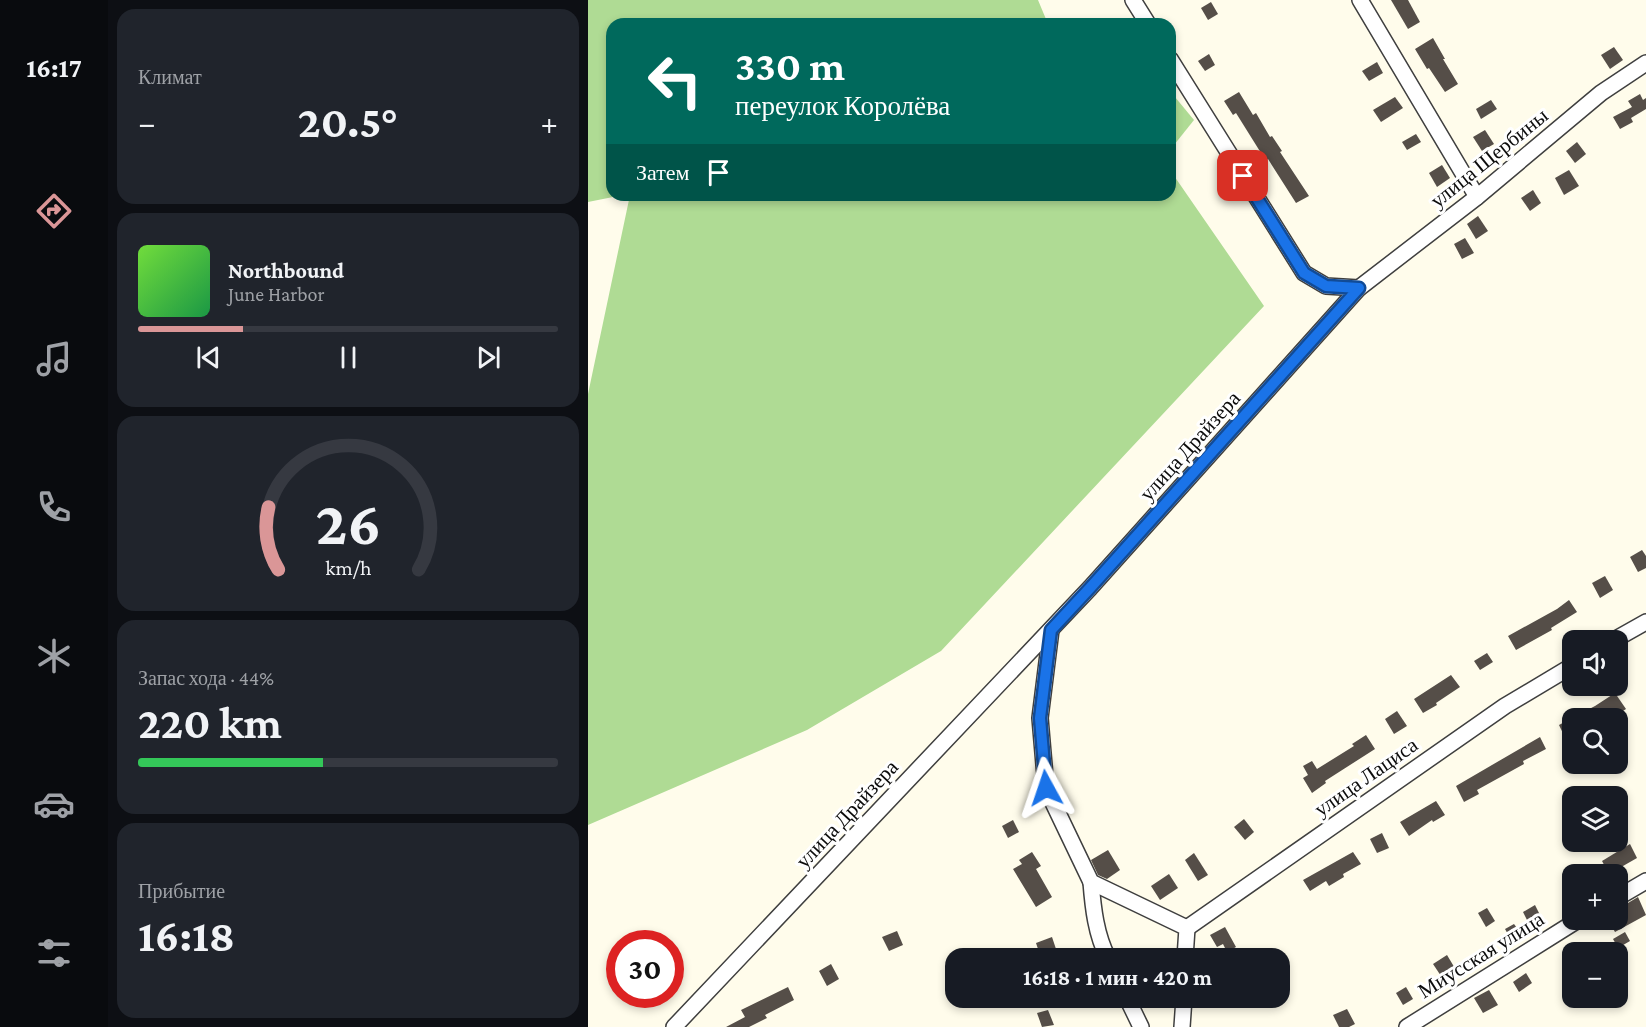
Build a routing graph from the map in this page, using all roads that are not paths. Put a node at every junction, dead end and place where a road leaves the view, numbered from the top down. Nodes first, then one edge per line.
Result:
1 (1133, 0) edge
2 (1360, 0) edge
3 (1144, 18) edge
4 (1646, 63) edge
5 (1176, 69) edge
6 (1477, 197) junction
7 (1359, 288) junction
8 (1646, 622) edge
9 (1051, 630) junction
10 (1628, 632) edge
11 (1562, 672) edge
12 (1646, 881) edge
13 (1091, 882) junction
14 (1628, 892) edge
15 (1187, 928) junction
16 (1562, 930) edge
17 (1103, 948) edge
18 (1186, 948) edge
19 (1132, 1008) edge
20 (1183, 1008) edge
21 (674, 1027) edge
22 (1141, 1027) edge
23 (1182, 1027) edge
24 (1407, 1027) edge

1 - 3 street
2 - 6 street
4 - 6 street, улица Щербины
5 - 7 street
6 - 7 street, улица Щербины
7 - 9 street, улица Драйзера
8 - 10 street
9 - 13 street
9 - 21 street, улица Драйзера
11 - 15 street, улица Лациса
12 - 14 street
13 - 15 street
13 - 17 street
15 - 18 street
16 - 24 street, Миусская улица
19 - 22 street
20 - 23 street

